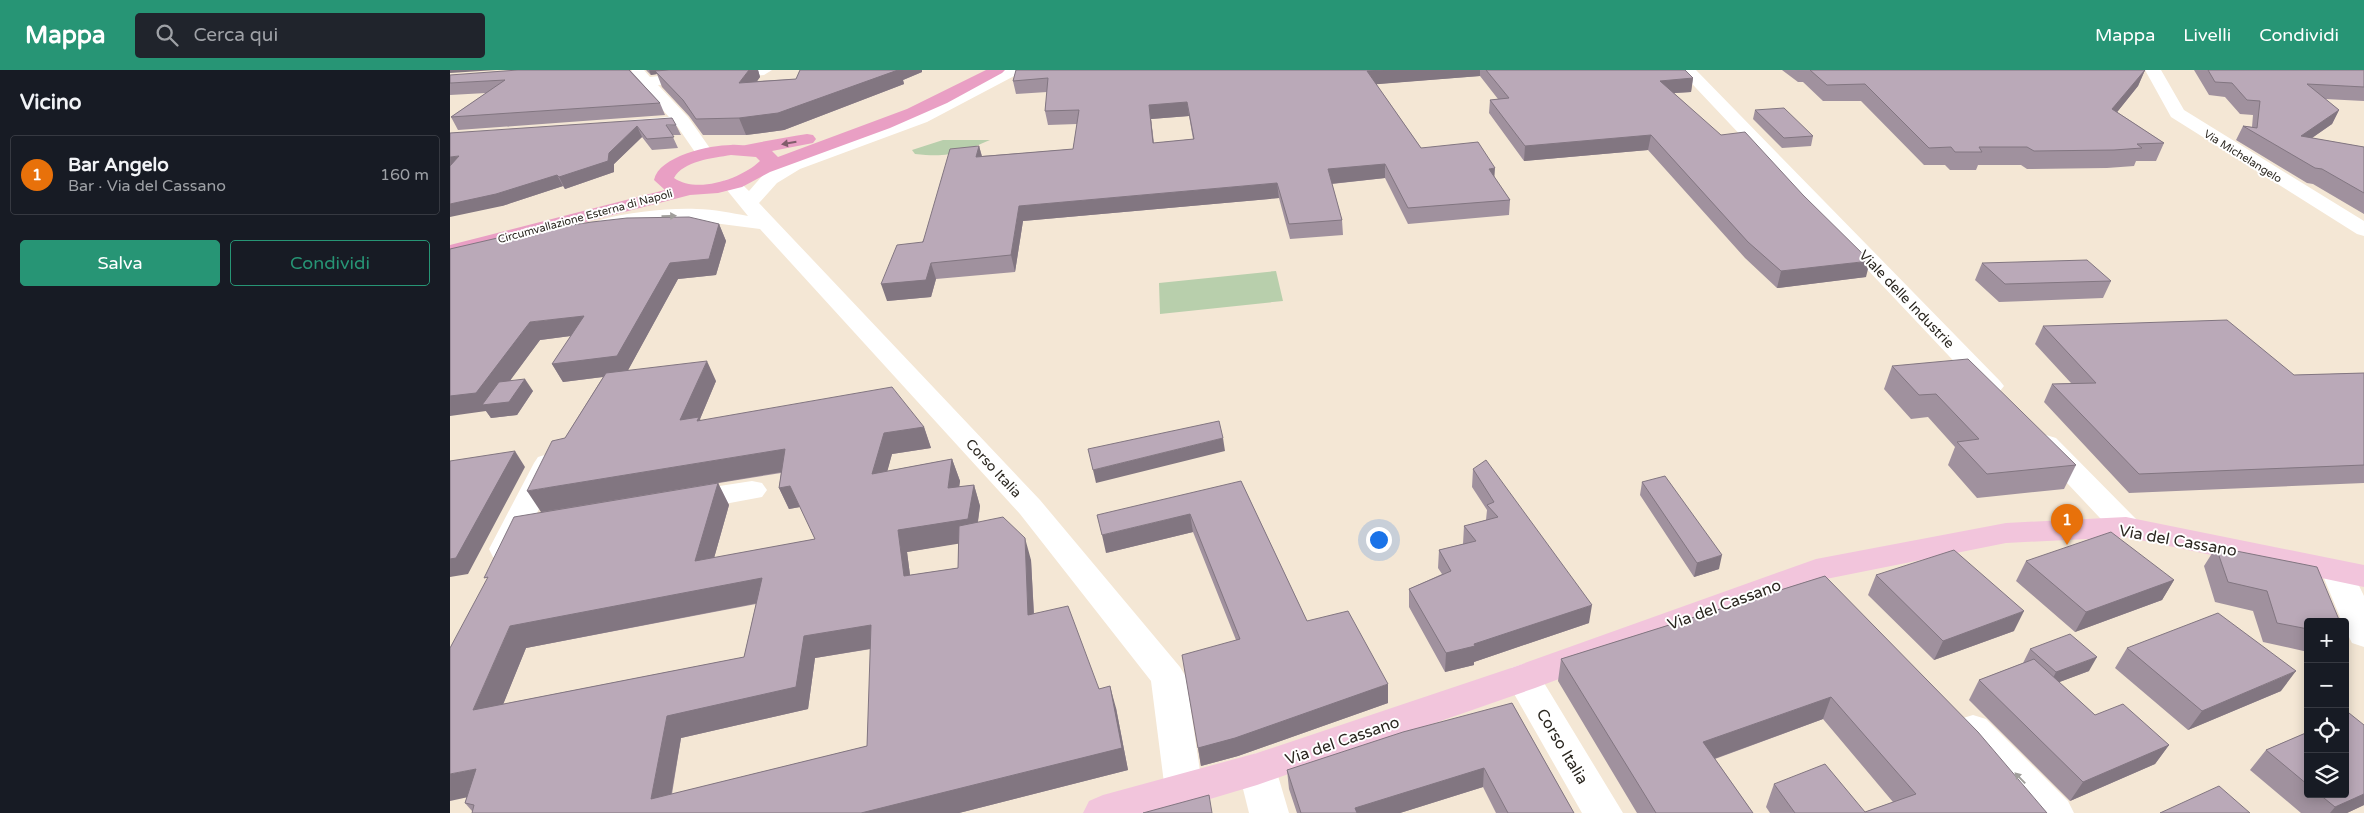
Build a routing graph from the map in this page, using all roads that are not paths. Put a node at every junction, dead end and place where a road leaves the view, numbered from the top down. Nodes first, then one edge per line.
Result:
1 (764, 70) edge
2 (969, 70) edge
3 (998, 70) edge
4 (1015, 70) edge
5 (1687, 70) edge
6 (2152, 70) edge
7 (640, 76) edge
8 (682, 121) junction
9 (624, 125) edge
10 (747, 150) junction
11 (705, 154) junction
12 (765, 168) junction
13 (665, 174) junction
14 (691, 189) junction
15 (749, 203) junction
16 (2360, 226) edge
17 (450, 236) edge
18 (450, 251) edge
19 (450, 260) edge
20 (2003, 399) edge
21 (2030, 427) edge
22 (556, 446) edge
23 (752, 490) dead end
24 (657, 506) edge
25 (2126, 527) junction
26 (1816, 570) junction
27 (493, 572) edge
28 (2350, 574) edge
29 (1844, 598) edge
30 (2364, 634) edge
31 (1523, 678) junction
32 (1949, 706) edge
33 (1257, 769) junction
34 (1184, 791) junction
35 (1104, 813) edge
36 (1268, 813) edge
37 (1603, 813) edge
38 (2054, 813) edge

1 - 7 street
2 -> 10 highway, Circumvallazione Esterna di Napoli
3 - 12 highway, Circumvallazione Esterna di Napoli
4 - 15 street
5 - 20 street, Viale delle Industrie
6 - 16 street, Via Michelangelo
7 - 8 street
8 - 9 street
8 - 11 street
10 - 11 highway, Circumvallazione Esterna di Napoli
10 - 12 highway, Circumvallazione Esterna di Napoli
11 - 13 highway, Circumvallazione Esterna di Napoli
12 - 15 highway, Circumvallazione Esterna di Napoli
13 - 14 highway, Circumvallazione Esterna di Napoli
13 - 17 highway, Circumvallazione Esterna di Napoli
14 - 15 highway, Circumvallazione Esterna di Napoli
14 - 18 highway, Circumvallazione Esterna di Napoli
19 -> 15 street
15 - 34 street, Corso Italia
21 - 25 street
22 - 27 street
23 - 24 street
25 - 26 main road, Via del Cassano
25 - 28 main road, Via del Cassano
26 - 29 street
26 - 31 main road, Via del Cassano
28 - 30 street
31 - 33 main road, Via del Cassano
31 - 37 street, Corso Italia
38 -> 32 street
33 - 34 main road, Via del Cassano
33 - 36 street
34 - 35 main road, Via del Cassano

